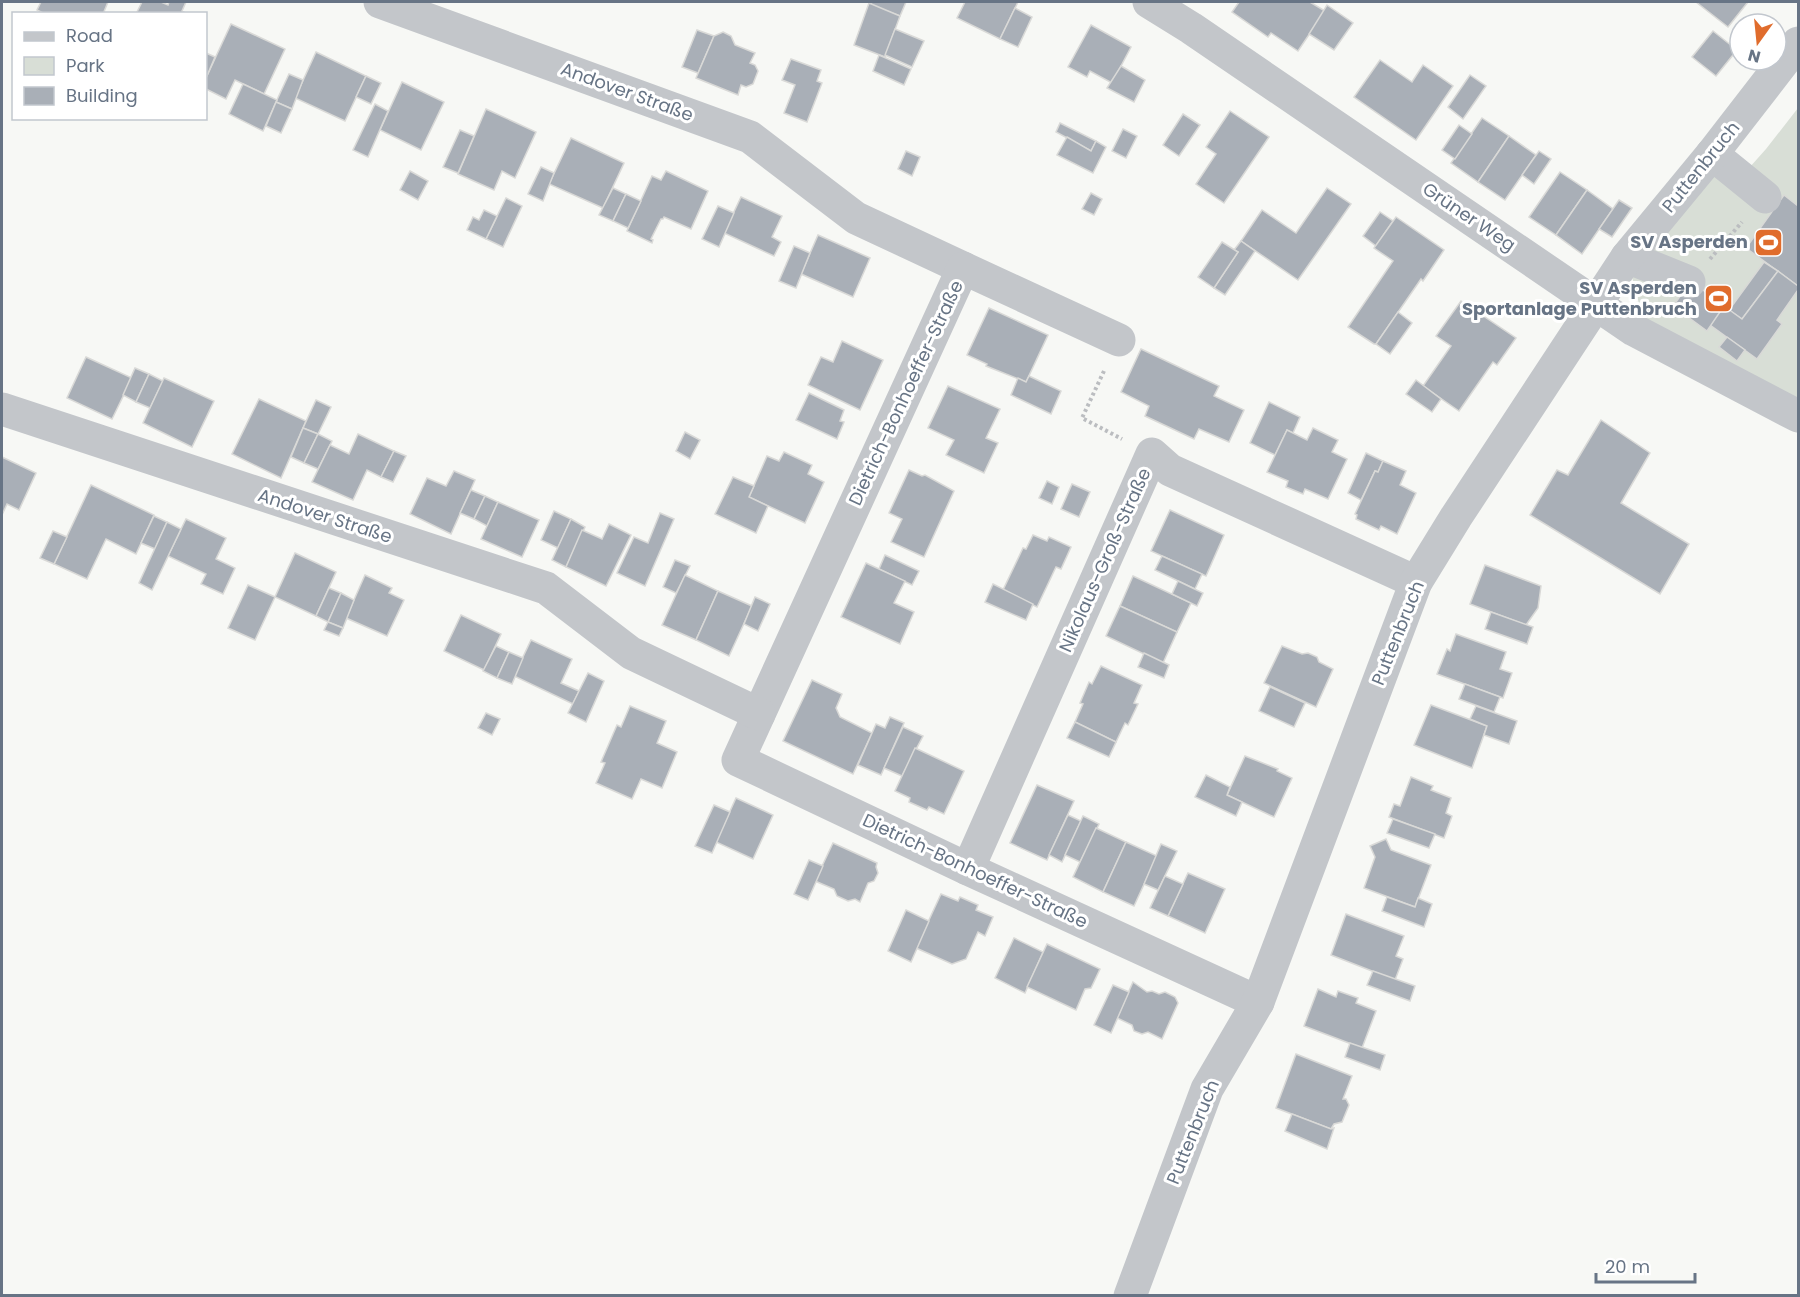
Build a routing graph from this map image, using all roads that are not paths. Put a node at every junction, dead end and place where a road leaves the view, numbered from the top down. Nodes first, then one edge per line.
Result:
1 (380, 2) edge
2 (1149, 2) edge
3 (1798, 43) edge
4 (1712, 154) junction
5 (1765, 197) road end
6 (856, 218) joint
7 (1627, 257) junction
8 (963, 268) junction
9 (1689, 282) road end
10 (1596, 303) junction
11 (1119, 340) road end
12 (2, 409) edge
13 (1798, 416) edge
14 (1416, 582) junction
15 (759, 714) junction
16 (969, 869) junction
17 (1258, 1002) junction
18 (1130, 1296) edge

1 - 6 street, Andover Straße
2 - 10 street, Grüner Weg
3 - 4 street, Puttenbruch
4 - 5 street
4 - 7 street, Puttenbruch
6 - 8 street, Dietrich-Bonhoeffer-Straße
7 - 9 street
7 - 10 street, Puttenbruch
8 - 11 street, Dietrich-Bonhoeffer-Straße
8 - 15 street, Dietrich-Bonhoeffer-Straße
10 - 13 street, Grüner Weg
10 - 14 street, Puttenbruch
12 - 15 street, Andover Straße
14 - 16 street, Nikolaus-Groß-Straße
14 - 17 street, Puttenbruch
15 - 16 street, Dietrich-Bonhoeffer-Straße
16 - 17 street, Dietrich-Bonhoeffer-Straße
17 - 18 street, Puttenbruch

